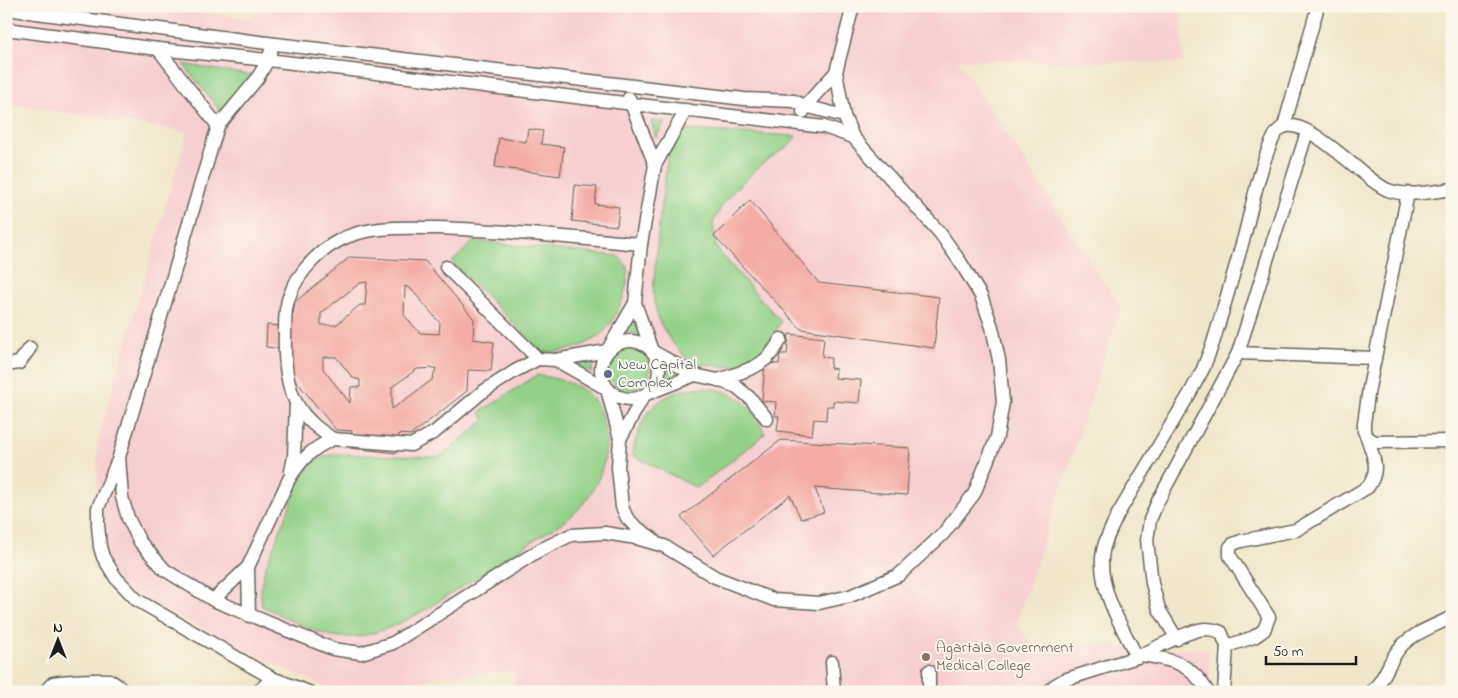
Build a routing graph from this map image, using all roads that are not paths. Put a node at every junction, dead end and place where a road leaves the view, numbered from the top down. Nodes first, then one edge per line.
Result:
1 (853, 6) edge
2 (1318, 6) edge
3 (6, 9) edge
4 (6, 29) edge
5 (273, 44) junction
6 (158, 49) junction
7 (268, 60) junction
8 (836, 72) junction
9 (626, 85) junction
10 (630, 104) junction
11 (805, 106) junction
12 (686, 110) junction
13 (844, 116) junction
14 (799, 124) junction
15 (218, 126) junction
16 (1284, 126) junction
17 (1307, 132) junction
18 (853, 137) junction
19 (655, 165) junction
20 (1452, 188) edge
21 (1408, 193) junction
22 (641, 244) junction
23 (446, 267) dead end
24 (635, 303) junction
25 (781, 339) dead end
26 (30, 348) dead end
27 (607, 351) junction
28 (652, 351) junction
29 (1238, 353) junction
30 (1375, 358) junction
31 (538, 359) junction
32 (556, 360) junction
33 (6, 365) edge
34 (695, 375) junction
35 (718, 380) junction
36 (607, 388) junction
37 (644, 395) junction
38 (296, 403) junction
39 (768, 419) dead end
40 (1368, 437) junction
41 (620, 438) junction
42 (333, 439) junction
43 (1452, 441) edge
44 (119, 457) junction
45 (289, 479) junction
46 (664, 546) junction
47 (248, 567) junction
48 (213, 600) junction
49 (249, 616) junction
50 (1452, 617) edge
51 (1177, 639) junction
52 (1227, 646) junction
53 (1139, 656) junction
54 (832, 662) dead end
55 (929, 670) dead end
56 (272, 678) junction
57 (45, 692) edge
58 (125, 692) edge
59 (258, 692) edge
60 (309, 692) edge
61 (834, 692) edge
62 (929, 692) edge
63 (1048, 692) edge
64 (1208, 692) edge
65 (1224, 692) edge
66 (1371, 692) edge

1 - 8 street
2 - 16 street
3 - 5 street
4 - 6 street
5 - 7 street
5 - 9 street
6 - 7 street
6 - 15 street
7 - 10 street
7 - 15 street
8 - 11 street
8 - 13 street
9 - 10 street
9 - 11 street
10 - 12 street
10 - 19 street
11 - 13 street
11 - 14 street
12 - 14 street
12 - 19 street
13 - 18 street
14 - 18 street
15 - 44 street
16 - 17 street
16 - 53 street
17 - 21 street
17 - 29 street
18 - 46 street
19 - 22 street
20 - 21 street
21 - 30 street
22 - 24 street
22 - 38 street
23 - 31 street
24 - 27 street
24 - 28 street
25 - 35 street
26 - 33 street
27 - 28 street
27 - 32 street
27 - 36 street
28 - 34 street
28 - 37 street
29 - 30 street
29 - 51 street
30 - 40 street
31 - 32 street
31 - 42 street
32 - 36 street
34 - 35 street
34 - 37 street
35 - 39 street
36 - 37 street
36 - 41 street
37 - 41 street
38 - 42 street
38 - 45 street
40 - 43 street
40 - 52 street
41 - 46 street
42 - 45 street
44 - 48 street
44 - 56 street
45 - 47 street
46 - 49 street
47 - 48 street
47 - 49 street
48 - 49 street
50 - 66 street
51 - 52 street
51 - 53 street
52 - 65 street
53 - 63 street
53 - 64 street
54 - 61 street
55 - 62 street
56 - 59 street
56 - 60 street
57 - 58 street

